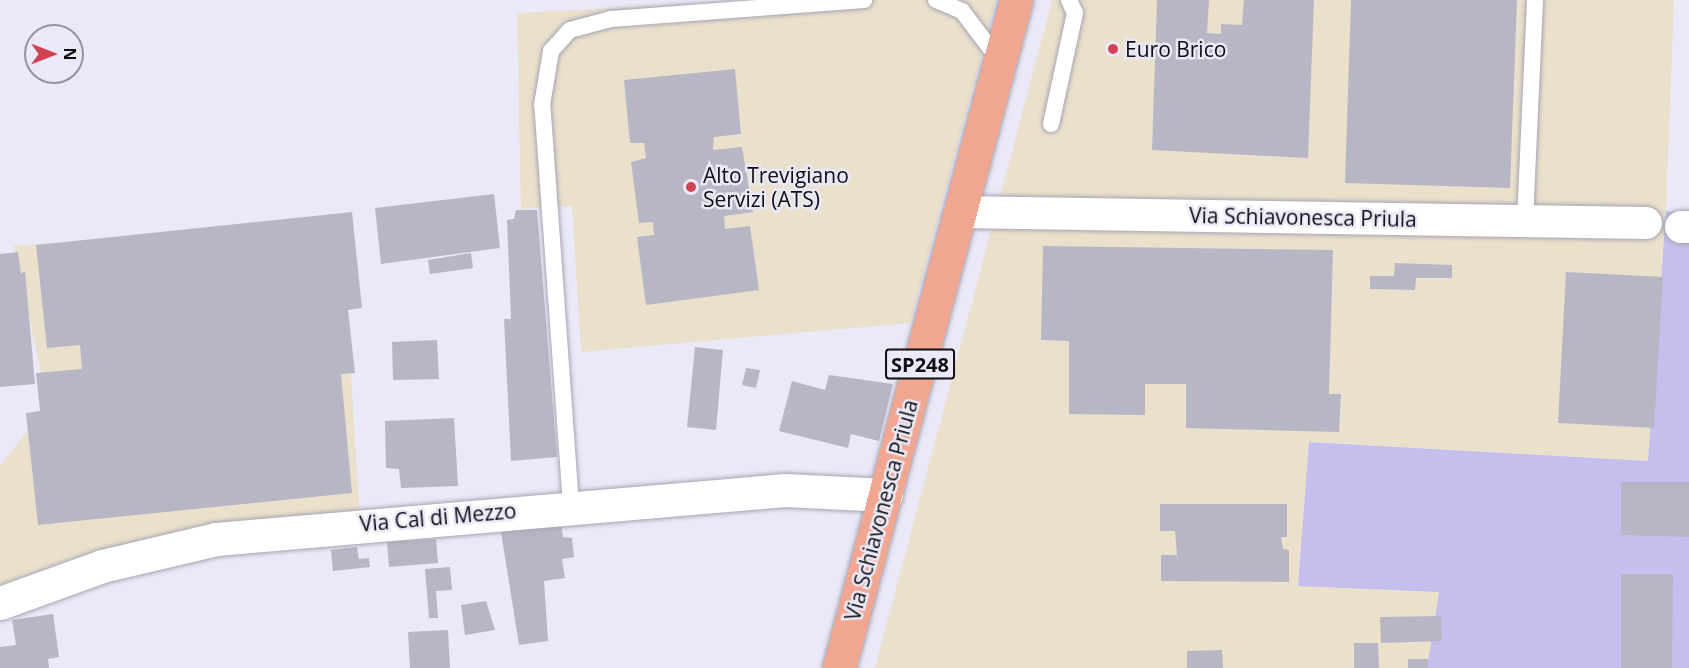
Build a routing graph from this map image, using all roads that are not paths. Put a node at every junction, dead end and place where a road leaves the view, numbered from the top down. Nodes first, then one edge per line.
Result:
1 (864, 0) edge
2 (936, 0) edge
3 (1016, 0) edge
4 (1069, 0) edge
5 (1535, 0) edge
6 (1000, 61) junction
7 (1051, 124) dead end
8 (960, 212) junction
9 (1525, 221) junction
10 (1646, 223) dead end
11 (886, 495) junction
12 (571, 505) junction
13 (0, 603) edge
14 (839, 668) edge

1 - 12 lane
2 - 6 lane
3 - 6 main road, Via Schiavonesca Priula / SP248
4 - 7 lane
5 - 9 lane
6 - 8 main road, Via Schiavonesca Priula / SP248
8 - 9 street, Via Schiavonesca Priula
8 - 11 main road, Via Schiavonesca Priula / SP248
9 - 10 street, Via Schiavonesca Priula
11 - 12 street, Via Cal di Mezzo
11 - 14 main road, Via Schiavonesca Priula / SP248
12 - 13 street, Via Cal di Mezzo

